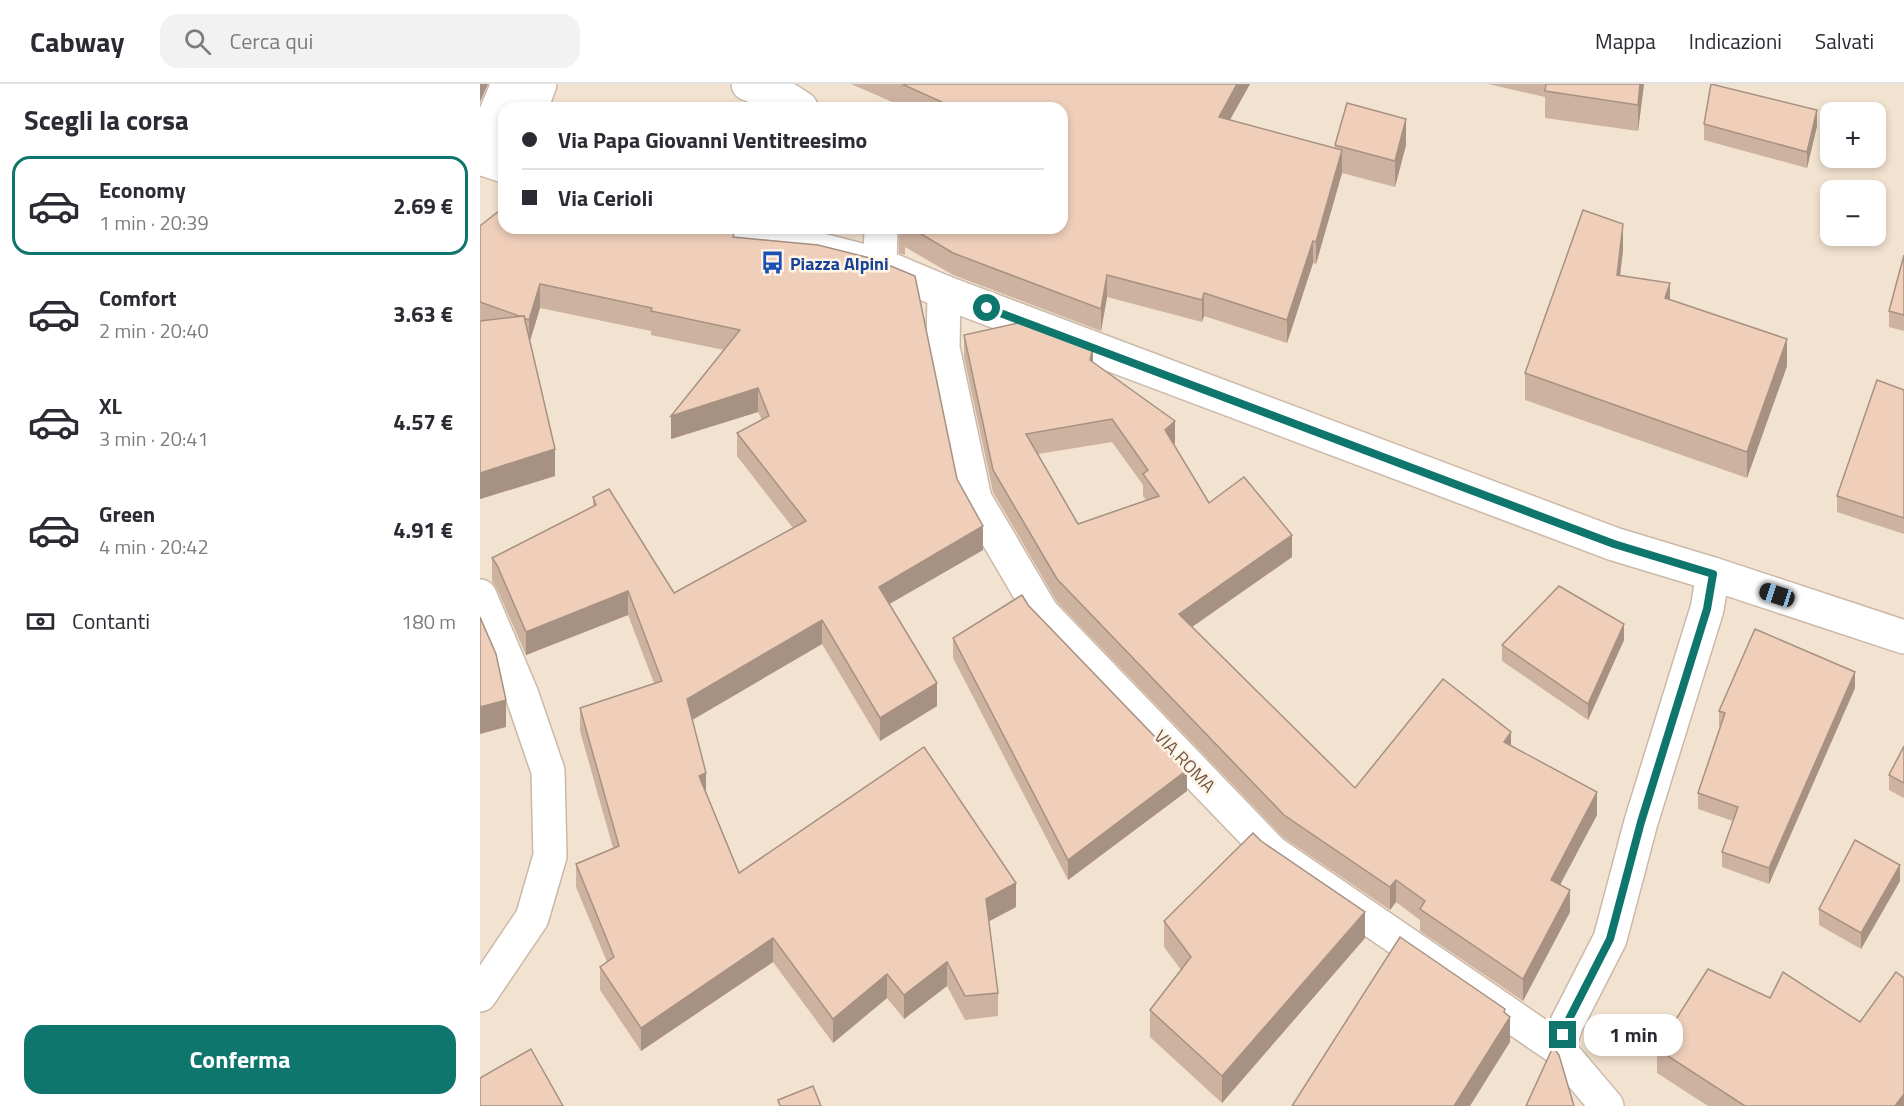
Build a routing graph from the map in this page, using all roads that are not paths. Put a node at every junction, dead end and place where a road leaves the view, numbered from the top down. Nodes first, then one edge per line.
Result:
1 (508, 84) edge
2 (540, 84) edge
3 (748, 84) edge
4 (500, 102) edge
5 (533, 102) edge
6 (792, 102) edge
7 (498, 108) edge
8 (480, 150) edge
9 (480, 158) edge
10 (498, 164) edge
11 (759, 234) edge
12 (881, 234) edge
13 (880, 266) junction
14 (944, 292) junction
15 (1713, 574) junction
16 (480, 596) edge
17 (1904, 637) edge
18 (480, 995) edge
19 (1558, 1048) junction
20 (1607, 1106) edge

1 - 4 street
2 - 5 street
3 - 6 street
7 - 8 street
9 - 10 street
11 - 13 street
12 - 13 street
13 - 14 street
14 - 15 street
14 - 19 street, VIA ROMA
15 - 17 street
15 - 19 street
16 - 18 street
19 - 20 street, VIA ROMA

